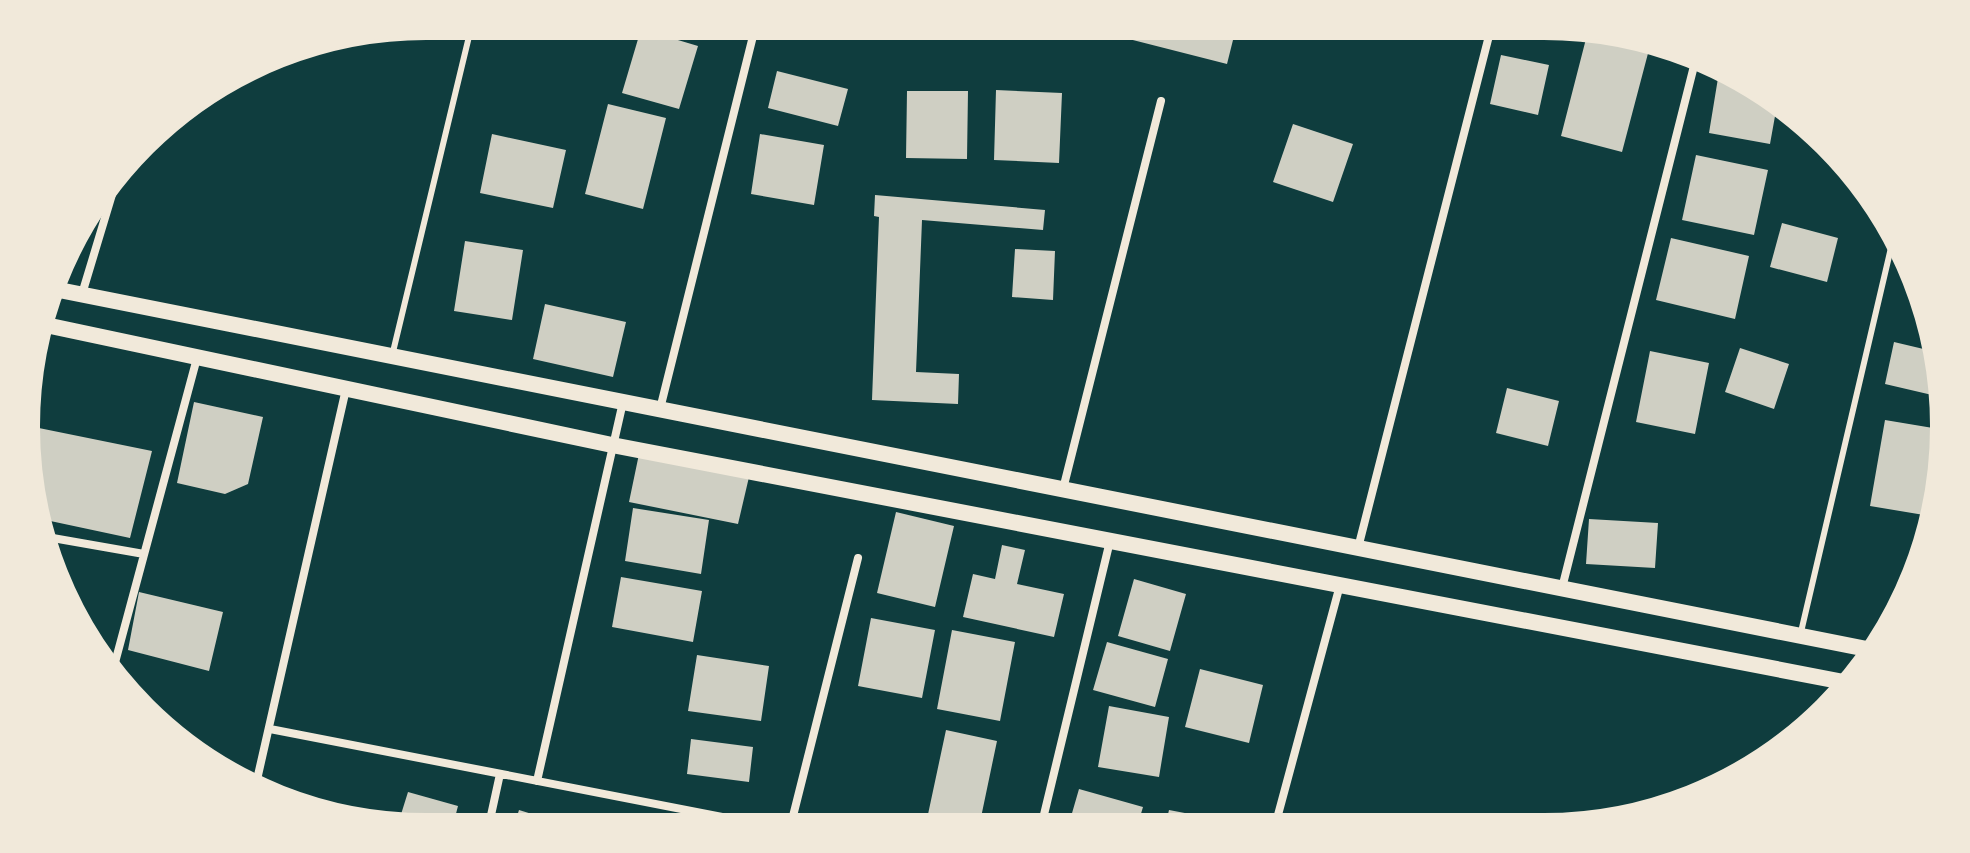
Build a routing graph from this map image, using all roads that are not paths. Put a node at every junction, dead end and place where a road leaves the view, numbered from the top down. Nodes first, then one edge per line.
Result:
1 (469, 38) edge
2 (753, 38) edge
3 (1488, 38) edge
4 (1693, 69) edge
5 (1161, 101) dead end
6 (110, 201) edge
7 (1890, 251) edge
8 (63, 291) edge
9 (82, 295) junction
10 (51, 326) edge
11 (392, 356) junction
12 (197, 358) junction
13 (346, 389) junction
14 (623, 402) junction
15 (660, 410) junction
16 (612, 445) junction
17 (1063, 490) junction
18 (55, 538) edge
19 (1110, 541) junction
20 (1358, 548) junction
21 (144, 554) junction
22 (858, 558) dead end
23 (1340, 585) junction
24 (1562, 588) junction
25 (1801, 636) junction
26 (1863, 648) edge
27 (116, 660) edge
28 (1838, 681) edge
29 (270, 729) junction
30 (500, 774) junction
31 (258, 776) edge
32 (537, 781) junction
33 (491, 815) edge
34 (712, 815) edge
35 (793, 815) edge
36 (1044, 815) edge
37 (1278, 815) edge

1 - 11 lane
2 - 15 street
3 - 20 street
4 - 24 street
5 - 17 street
6 - 9 street
7 - 25 lane
8 - 9 main road
9 - 11 main road
10 - 12 main road
11 - 14 main road
12 - 13 main road
12 - 21 street
13 - 16 main road
13 - 29 street
14 - 15 main road
14 - 16 street
15 - 17 main road
16 - 19 main road
16 - 32 street
17 - 20 main road
18 - 21 street
19 - 23 main road
19 - 36 street
20 - 24 main road
21 - 27 street
22 - 35 street
23 - 28 main road
23 - 37 street
24 - 25 main road
25 - 26 main road
29 - 30 street
29 - 31 street
30 - 32 street
30 - 33 street
32 - 34 street

